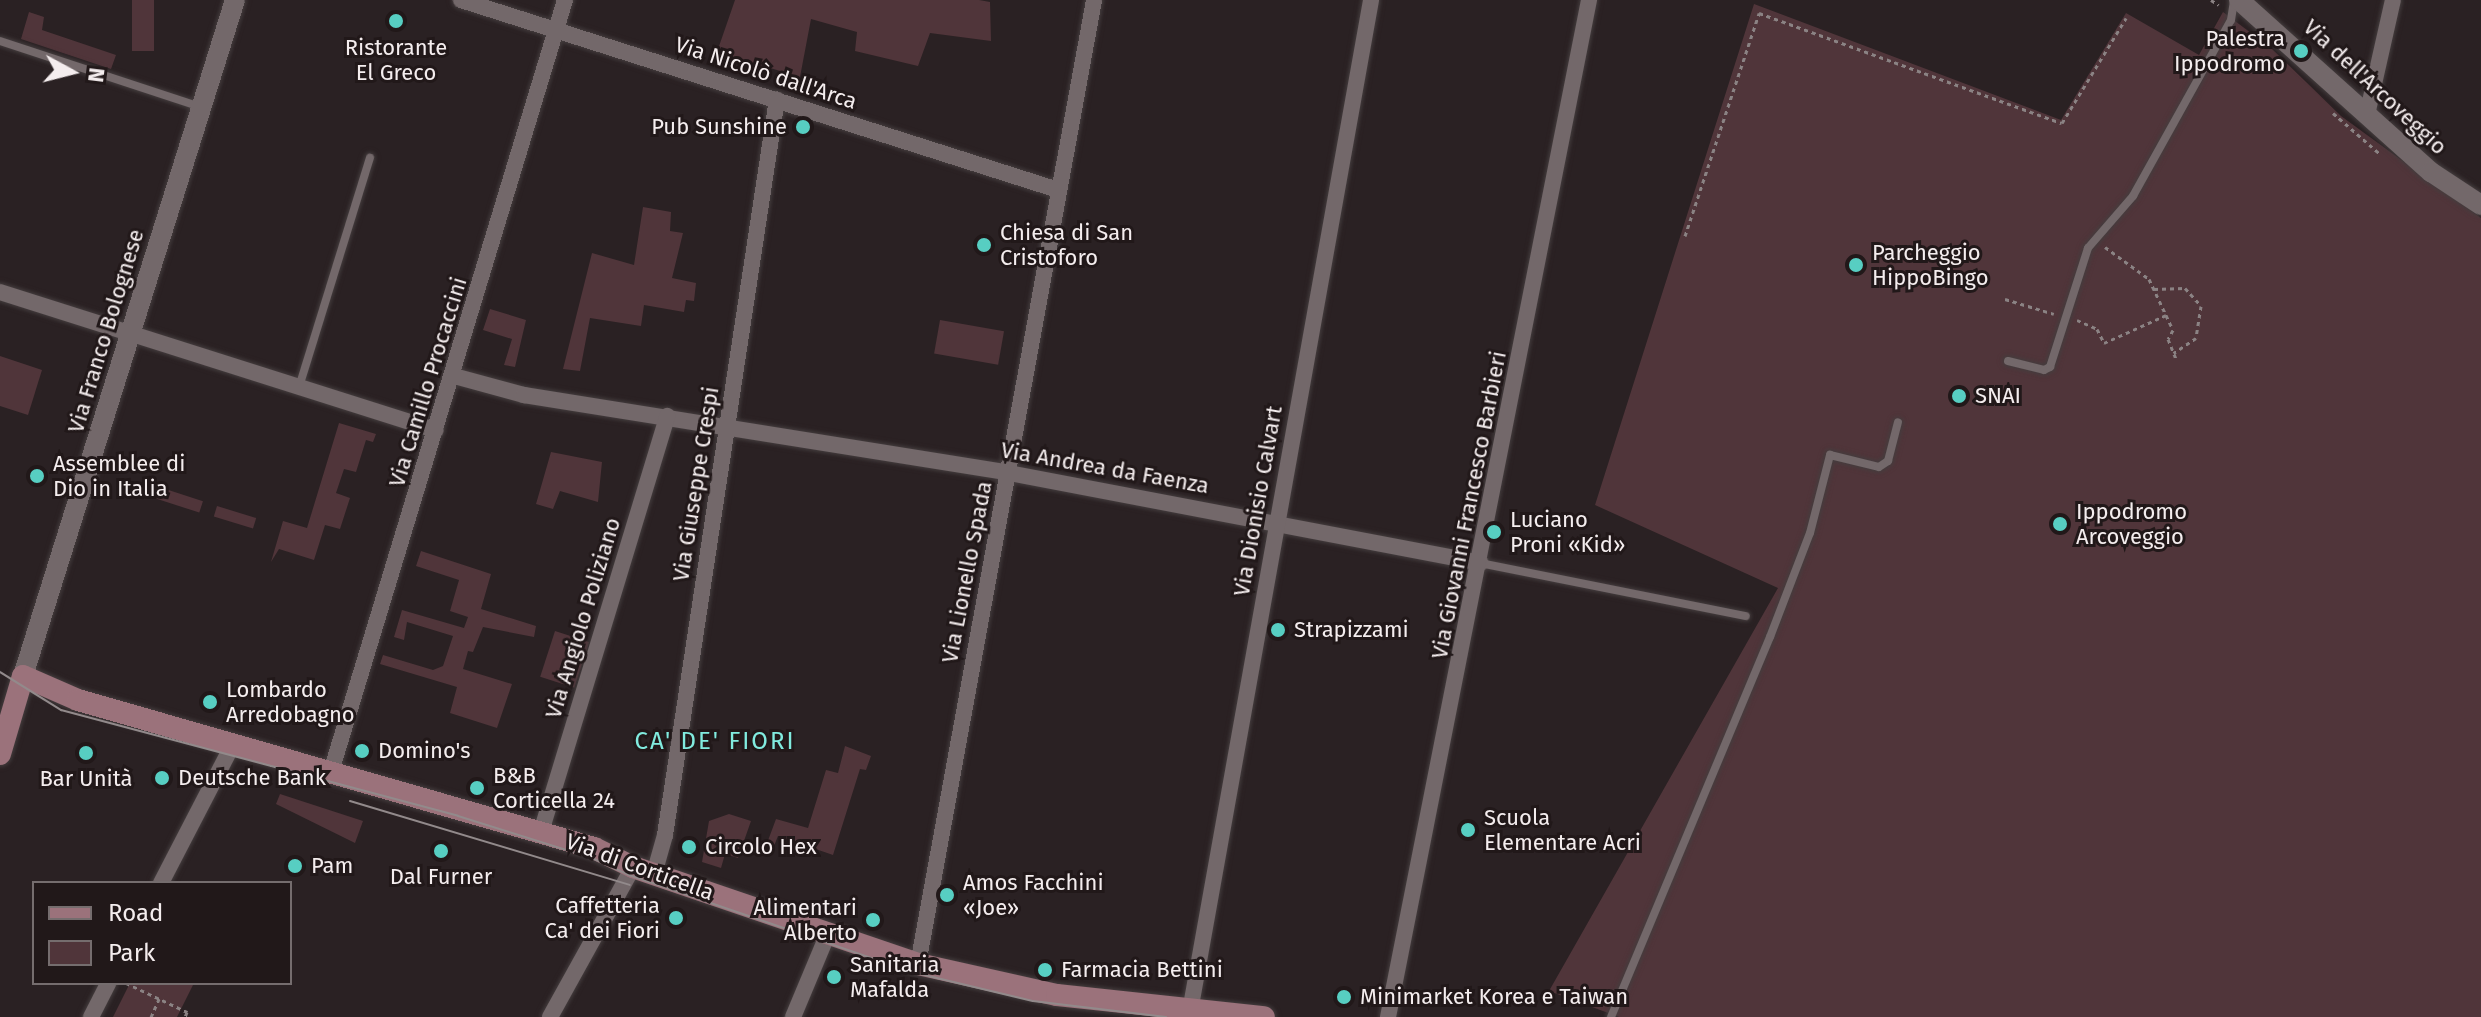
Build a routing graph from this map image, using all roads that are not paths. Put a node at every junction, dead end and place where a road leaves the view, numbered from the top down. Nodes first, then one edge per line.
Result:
1 (235, 0) edge
2 (461, 0) edge
3 (565, 0) edge
4 (1094, 0) edge
5 (1371, 0) edge
6 (1589, 0) edge
7 (2236, 0) edge
8 (2393, 0) edge
9 (556, 30) junction
10 (0, 41) edge
11 (777, 99) junction
12 (201, 107) junction
13 (2367, 115) junction
14 (370, 158) dead end
15 (1058, 190) junction
16 (2481, 205) edge
17 (0, 292) edge
18 (129, 333) junction
19 (2008, 361) dead end
20 (454, 376) junction
21 (299, 388) junction
22 (667, 416) junction
23 (1898, 422) dead end
24 (727, 425) junction
25 (436, 430) junction
26 (1009, 473) junction
27 (1277, 522) junction
28 (1480, 563) junction
29 (1746, 616) dead end
30 (23, 676) junction
31 (233, 744) junction
32 (0, 754) edge
33 (330, 775) junction
34 (541, 832) junction
35 (644, 871) junction
36 (162, 881) edge
37 (829, 931) junction
38 (918, 964) junction
39 (107, 985) edge
40 (1190, 1013) edge
41 (91, 1017) edge
42 (550, 1017) edge
43 (793, 1017) edge
44 (1264, 1017) edge
45 (1388, 1017) edge
46 (1611, 1017) edge

1 - 12 street, Via Franco Bolognese
2 - 9 street, Via Nicolò dall'Arca
3 - 9 street, Via Camillo Procaccini
4 - 15 street, Via Lionello Spada
5 - 27 street, Via Dionisio Calvart
6 - 28 street, Via Giovanni Francesco Barbieri
7 - 13 street, Via dell'Arcoveggio
7 - 19 lane
8 - 13 street
9 - 11 street, Via Nicolò dall'Arca
9 - 20 street, Via Camillo Procaccini
10 - 12 lane
11 - 15 street, Via Nicolò dall'Arca
11 - 24 street, Via Giuseppe Crespi
12 - 18 street, Via Franco Bolognese
13 - 16 street, Via dell'Arcoveggio
14 - 21 lane
15 - 26 street, Via Lionello Spada
17 - 18 street
18 - 21 street
18 - 30 street, Via Franco Bolognese
20 - 22 street, Via Andrea da Faenza
20 - 25 street, Via Camillo Procaccini
21 - 25 street
22 - 24 street, Via Andrea da Faenza
22 - 34 street, Via Angiolo Poliziano
23 - 46 lane
24 - 26 street, Via Andrea da Faenza
24 - 35 street, Via Giuseppe Crespi
25 - 33 street, Via Camillo Procaccini
26 - 27 street, Via Andrea da Faenza
26 - 38 street, Via Lionello Spada
27 - 28 street, Via Andrea da Faenza
27 - 40 street, Via Dionisio Calvart
28 - 29 lane, Via Andrea da Faenza
28 - 45 street, Via Giovanni Francesco Barbieri
30 - 31 main road, Via di Corticella
30 - 32 main road
31 - 33 main road, Via di Corticella
31 - 36 street
33 - 34 main road, Via di Corticella
34 - 35 main road, Via di Corticella
35 - 37 main road, Via di Corticella
35 - 42 street, Via Giuseppe Crespi
37 - 38 main road, Via di Corticella
37 - 43 street
38 - 40 main road, Via di Corticella
39 - 41 street
40 - 44 main road, Via di Corticella

